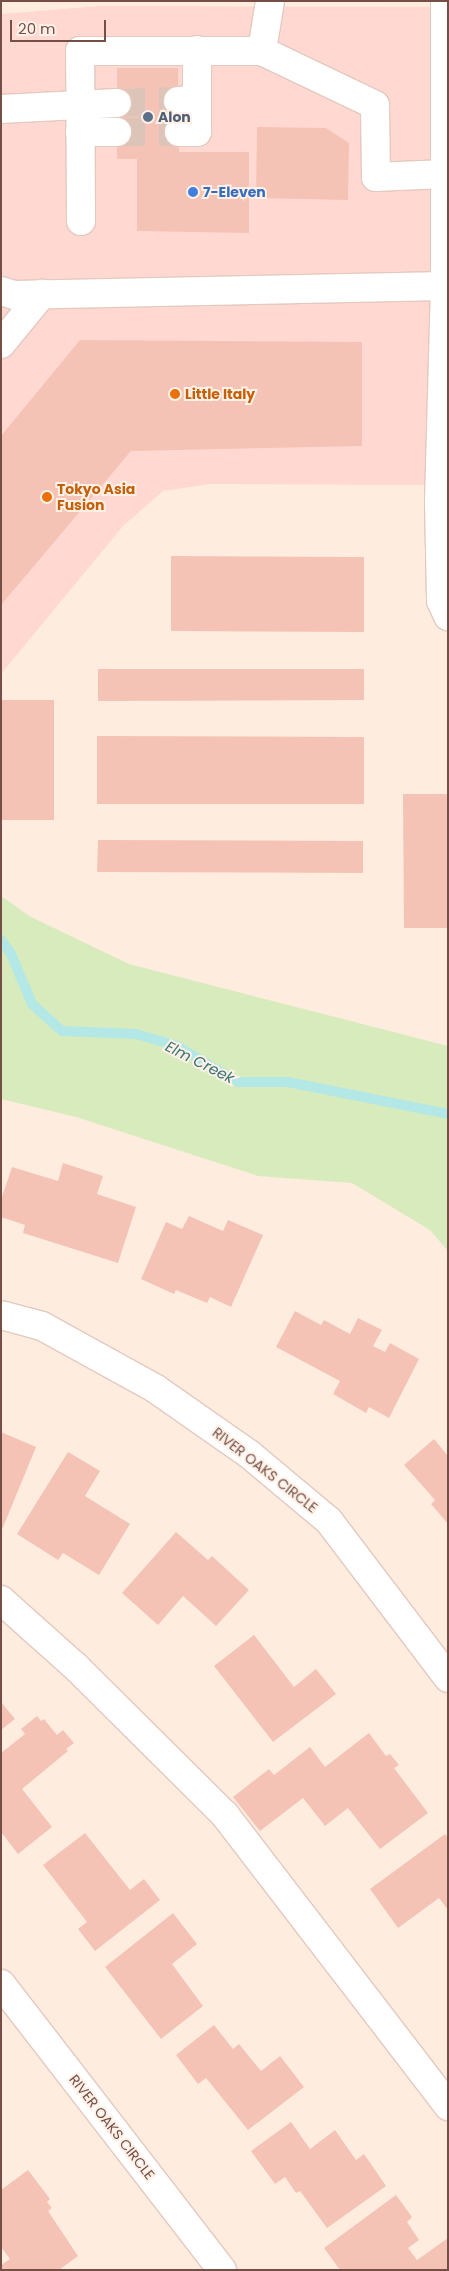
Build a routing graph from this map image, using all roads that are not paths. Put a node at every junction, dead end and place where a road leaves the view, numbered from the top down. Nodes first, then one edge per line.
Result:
1 (270, 1) edge
2 (445, 1) edge
3 (197, 50) junction
4 (262, 51) junction
5 (117, 103) tunnel mouth
6 (80, 105) junction
7 (1, 109) edge
8 (80, 132) junction
9 (117, 132) tunnel mouth
10 (179, 132) tunnel mouth
11 (444, 174) junction
12 (81, 221) dead end
13 (445, 286) junction
14 (1, 291) edge
15 (42, 294) junction
16 (1, 344) edge
17 (448, 616) edge
18 (1, 1315) edge
19 (1, 1600) edge
20 (448, 1678) edge
21 (1, 1984) edge
22 (448, 2106) edge
23 (222, 2270) edge

1 - 4 street
2 - 11 street
3 - 4 street
3 - 6 street
3 - 10 street
4 - 11 street
5 - 6 street
6 - 7 street
6 - 8 street
8 - 9 street
8 - 12 street
11 - 13 street
13 - 15 street
13 - 17 street
14 - 15 street
15 - 16 street
18 - 20 street, RIVER OAKS CIRCLE
19 - 22 street
21 - 23 street, RIVER OAKS CIRCLE

